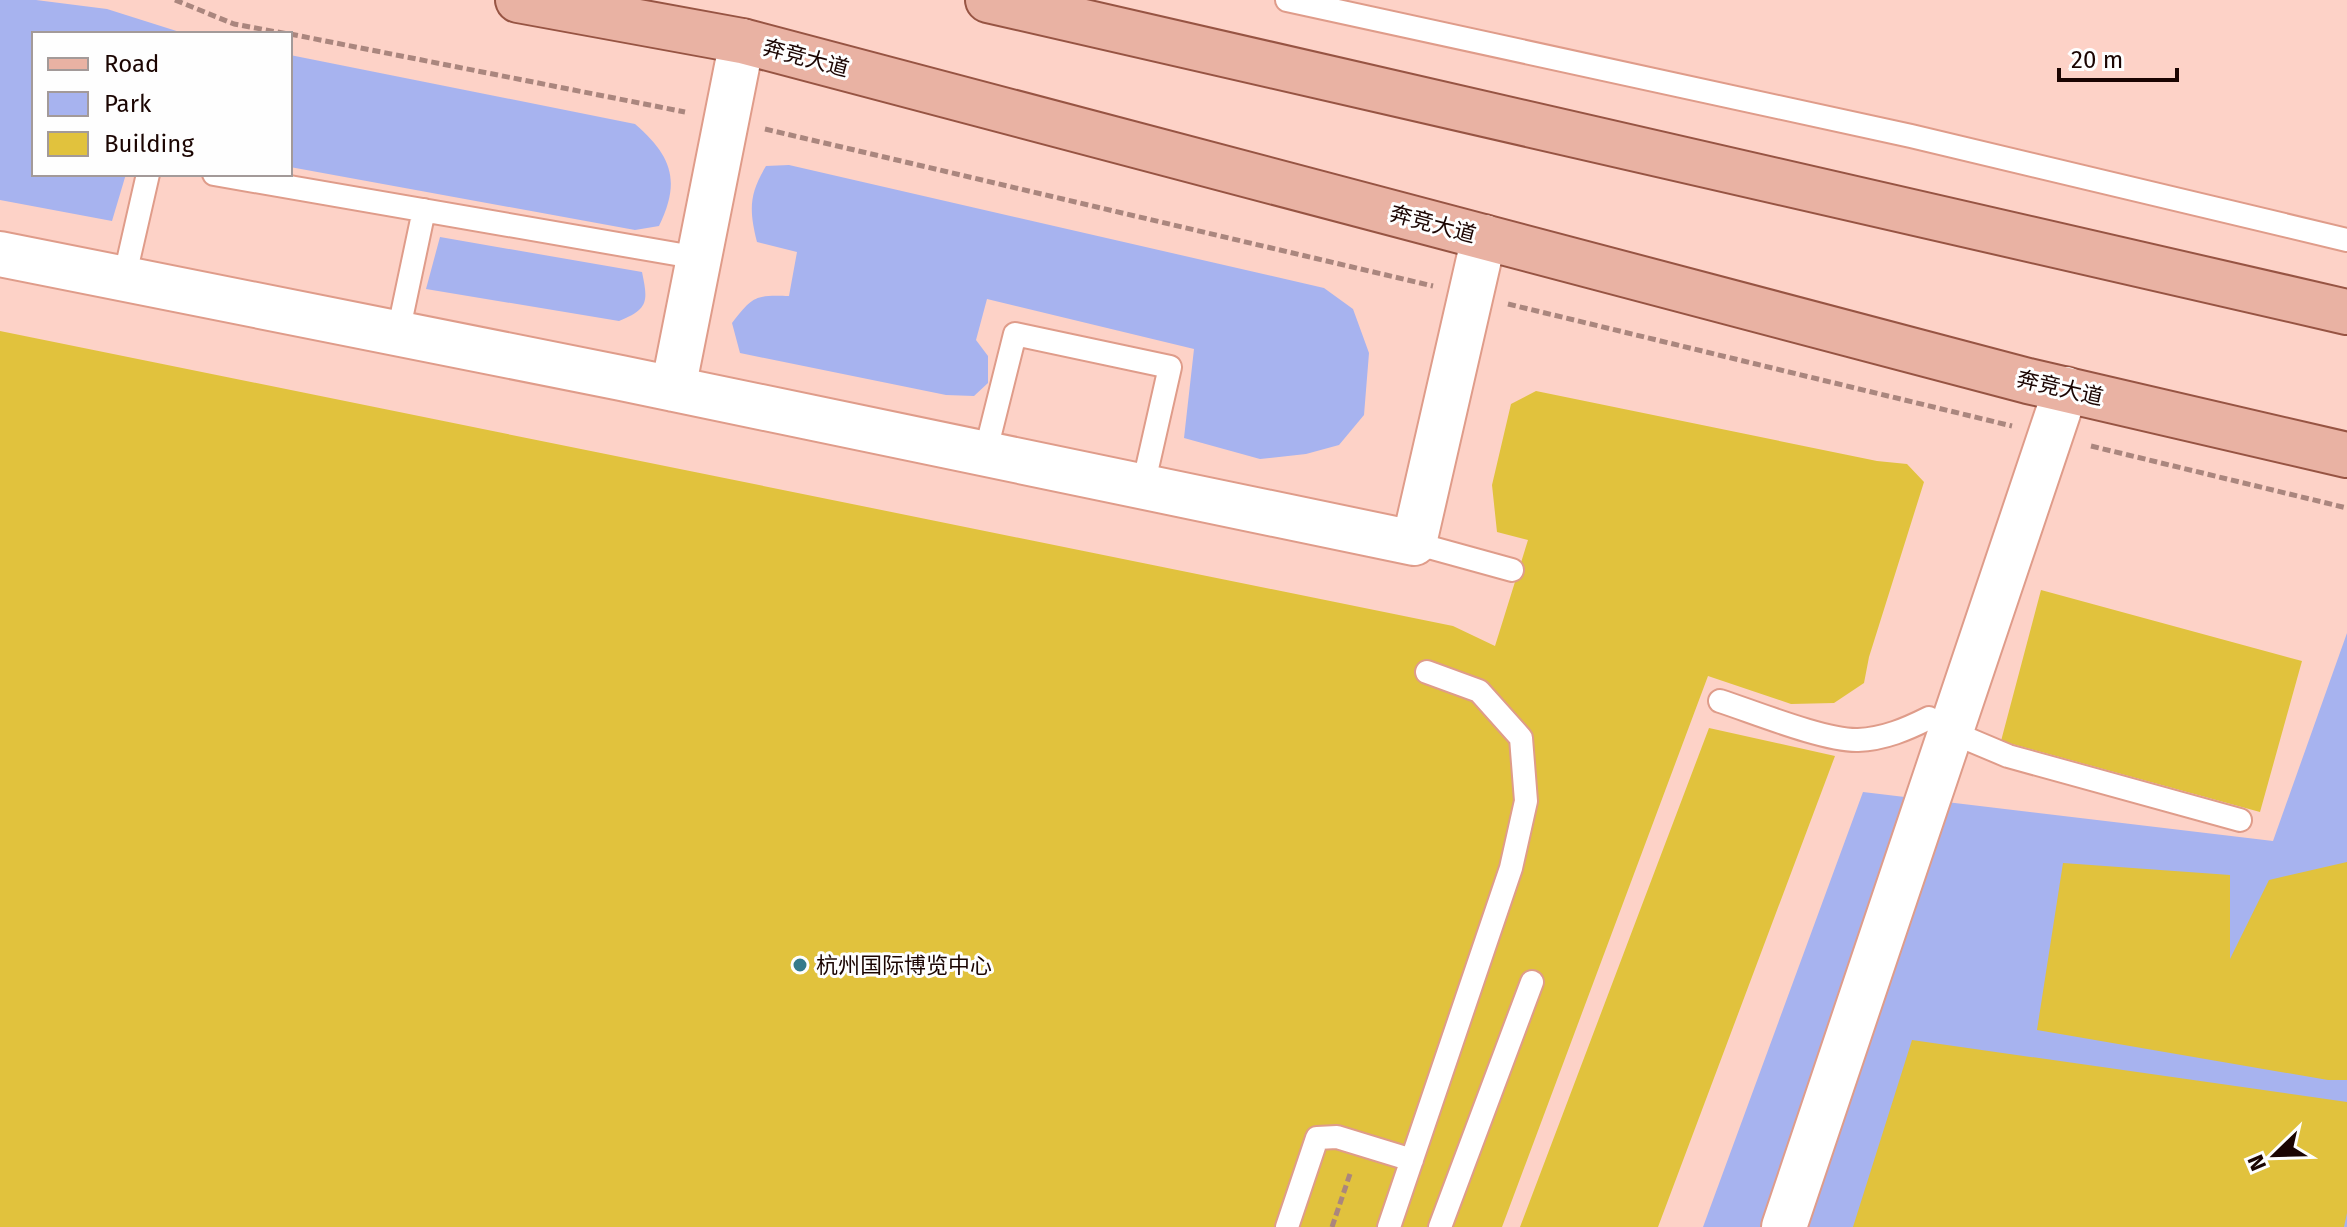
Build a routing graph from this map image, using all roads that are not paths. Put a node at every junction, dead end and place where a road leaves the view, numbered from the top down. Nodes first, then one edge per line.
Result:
1 (518, 0) edge
2 (988, 0) edge
3 (1287, 0) edge
4 (742, 41) junction
5 (148, 176) edge
6 (226, 176) edge
7 (424, 210) junction
8 (1484, 237) junction
9 (2347, 240) edge
10 (0, 254) edge
11 (699, 258) junction
12 (124, 279) junction
13 (2347, 312) edge
14 (398, 333) junction
15 (673, 389) junction
16 (2066, 389) junction
17 (985, 454) junction
18 (2347, 455) edge
19 (1143, 486) junction
20 (1414, 543) junction
21 (1512, 570) dead end
22 (1427, 672) dead end
23 (1720, 701) dead end
24 (1951, 732) junction
25 (2240, 820) dead end
26 (1532, 982) dead end
27 (1412, 1160) junction
28 (1287, 1227) edge
29 (1389, 1227) edge
30 (1440, 1227) edge
31 (1784, 1227) edge

1 - 4 main road, 奔竞大道
2 - 13 main road
3 - 9 lane
4 - 8 main road, 奔竞大道
4 - 11 street
5 - 12 lane
6 - 7 lane
7 - 11 lane
7 - 14 lane
8 - 16 main road, 奔竞大道
8 - 20 street
10 - 12 street
11 - 15 street
12 - 14 street
14 - 15 street
15 - 17 street
16 - 18 main road, 奔竞大道
16 - 24 street
17 - 19 street
17 - 19 lane
19 - 20 street
20 - 21 lane
22 - 27 lane
23 - 24 lane
24 - 25 lane
24 - 31 street
26 - 30 lane
27 - 28 lane
27 - 29 lane

